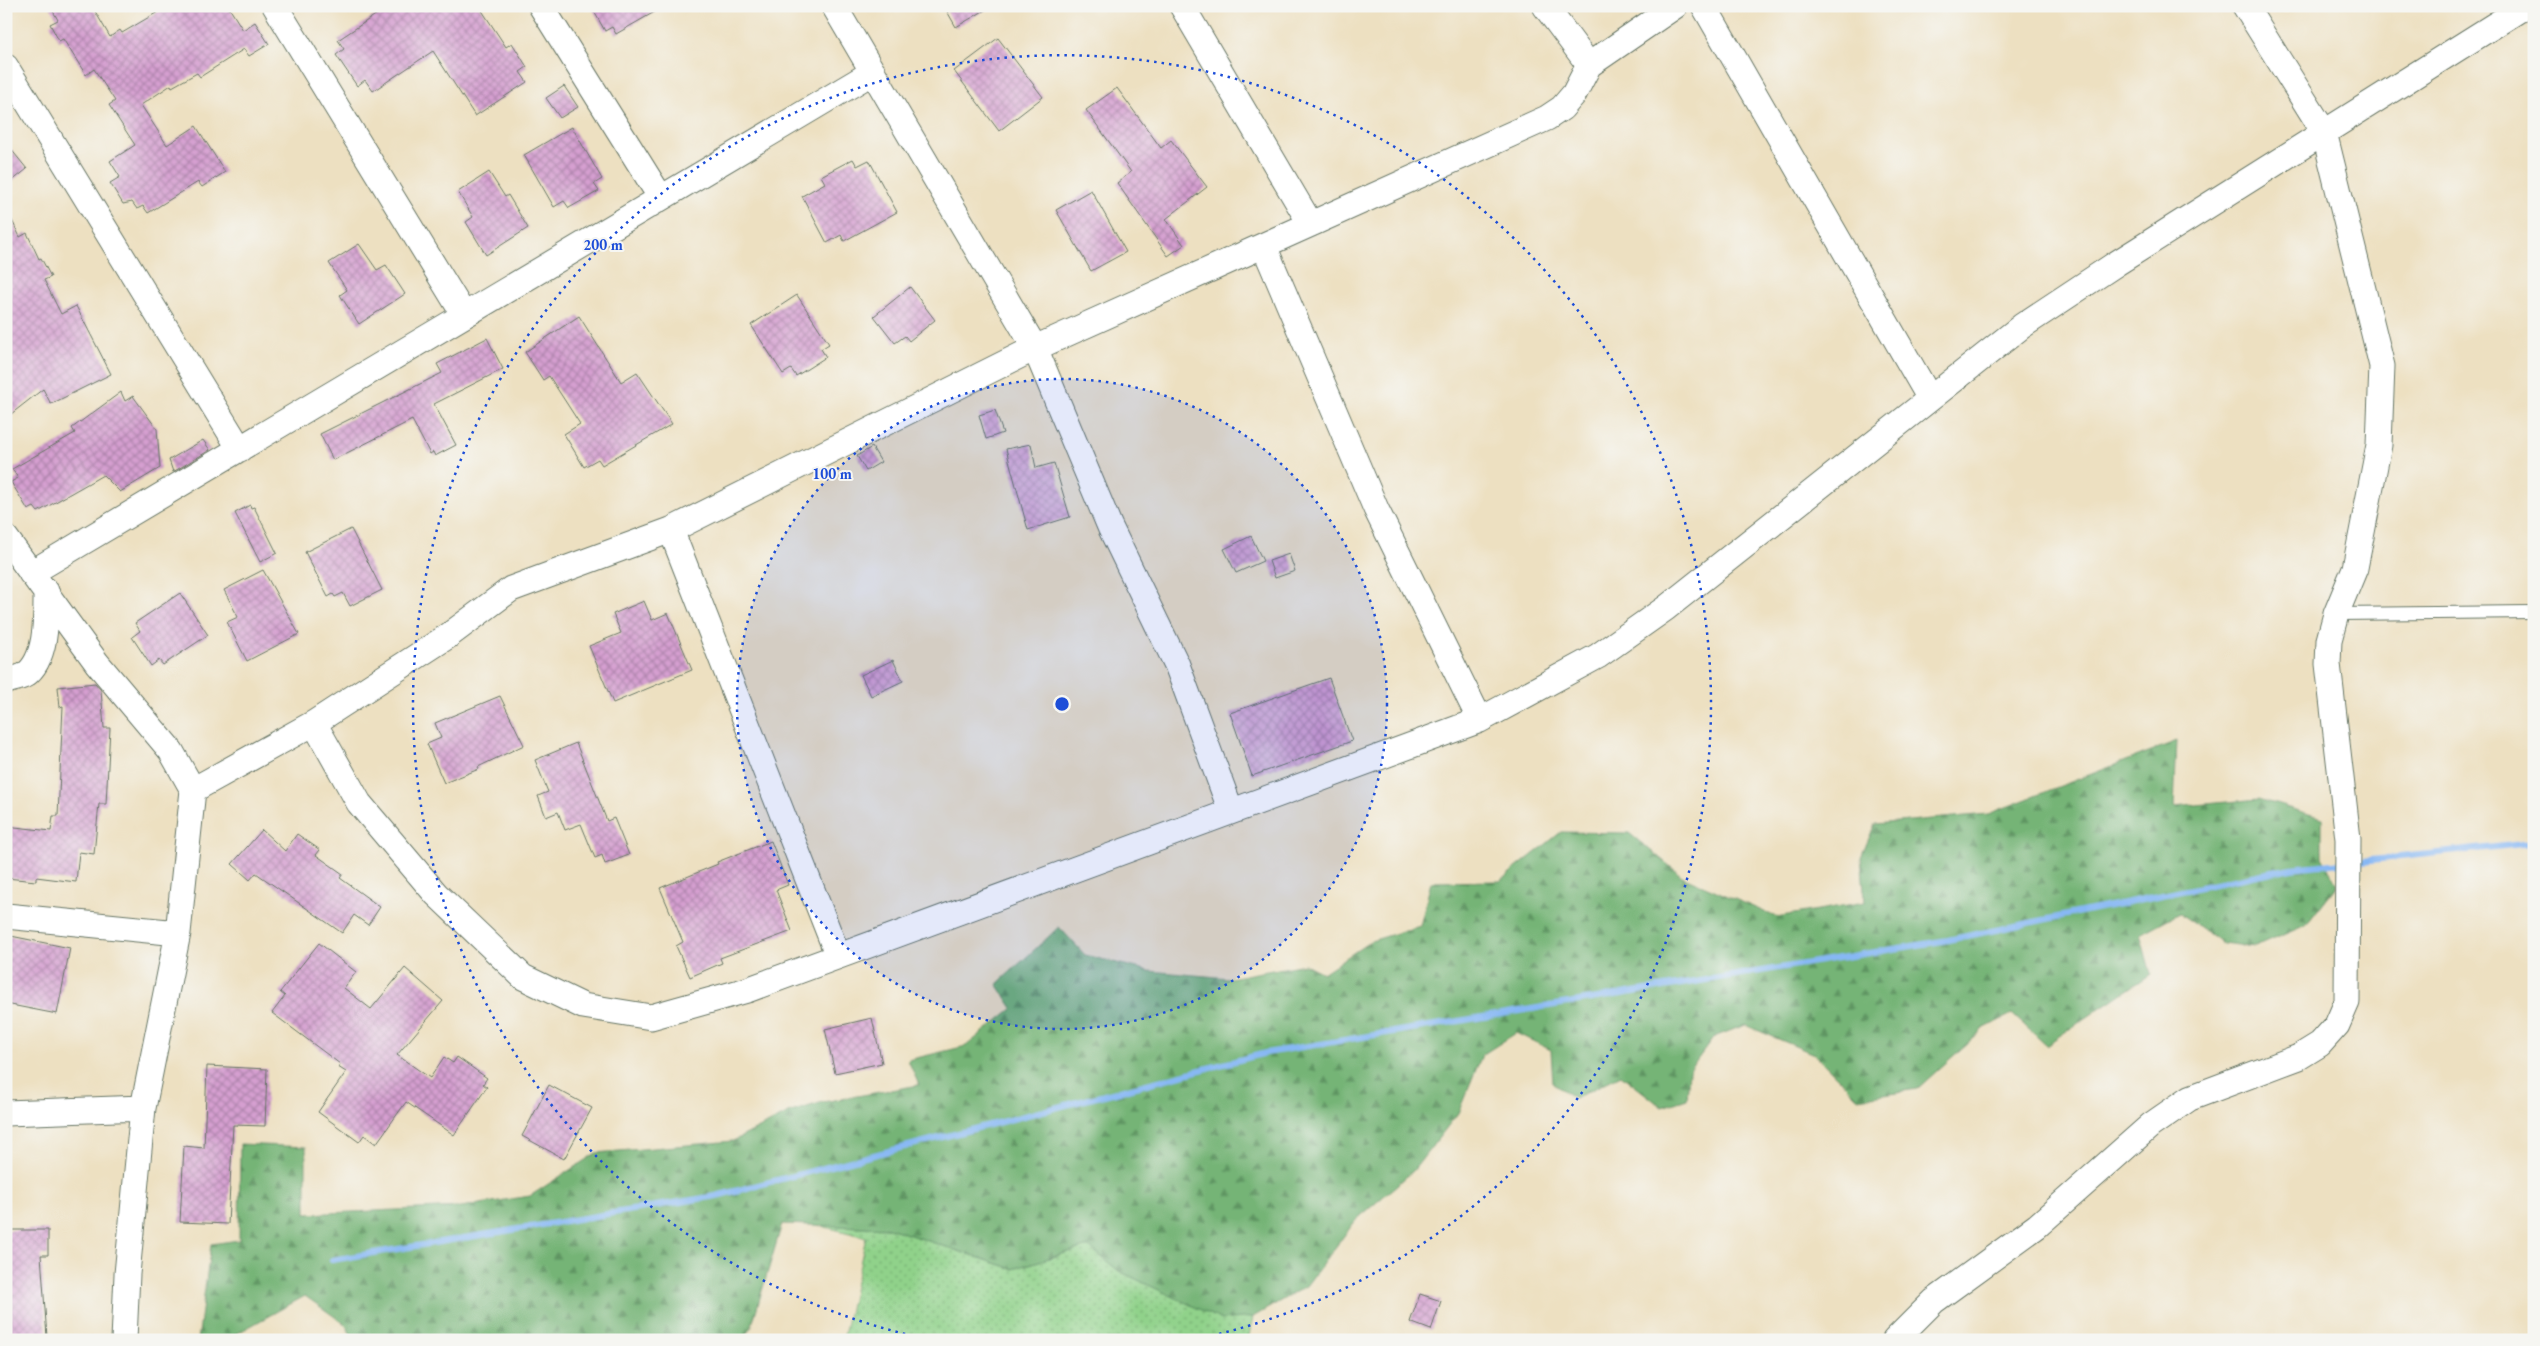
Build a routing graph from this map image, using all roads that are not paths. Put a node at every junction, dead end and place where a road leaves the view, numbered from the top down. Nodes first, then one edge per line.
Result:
1 (275, 6) edge
2 (541, 6) edge
3 (834, 6) edge
4 (1182, 6) edge
5 (1545, 6) edge
6 (1675, 6) edge
7 (1704, 6) edge
8 (2245, 6) edge
9 (2525, 6) edge
10 (1589, 65) junction
11 (6, 67) edge
12 (873, 72) junction
13 (2324, 132) junction
14 (661, 198) junction
15 (1310, 223) junction
16 (1264, 246) junction
17 (464, 316) junction
18 (1035, 348) junction
19 (1929, 398) junction
20 (240, 449) junction
21 (671, 530) junction
22 (6, 538) edge
23 (38, 582) junction
24 (2534, 612) edge
25 (2336, 614) junction
26 (6, 681) edge
27 (1480, 720) junction
28 (314, 723) junction
29 (193, 790) junction
30 (1231, 811) junction
31 (6, 916) edge
32 (178, 933) junction
33 (838, 956) junction
34 (143, 1108) junction
35 (6, 1113) edge
36 (124, 1340) edge
37 (1895, 1340) edge

1 - 17 street
2 - 14 street
3 - 12 street
4 - 15 street
5 - 10 street
6 - 10 street
7 - 19 street
8 - 13 street
9 - 13 street
10 - 15 street
11 - 20 street
12 - 14 street
12 - 18 street
13 - 19 street
13 - 25 street
14 - 17 street
15 - 16 street
16 - 18 street
16 - 27 street
17 - 20 street
18 - 21 street
18 - 30 street
19 - 27 street
20 - 23 street
21 - 28 street
21 - 33 street
22 - 23 street
23 - 26 street
23 - 29 street
24 - 25 lane
25 - 37 street
27 - 30 street
28 - 29 street
28 - 33 street
29 - 32 street
30 - 33 street
31 - 32 street
32 - 34 street
34 - 35 street
34 - 36 street

